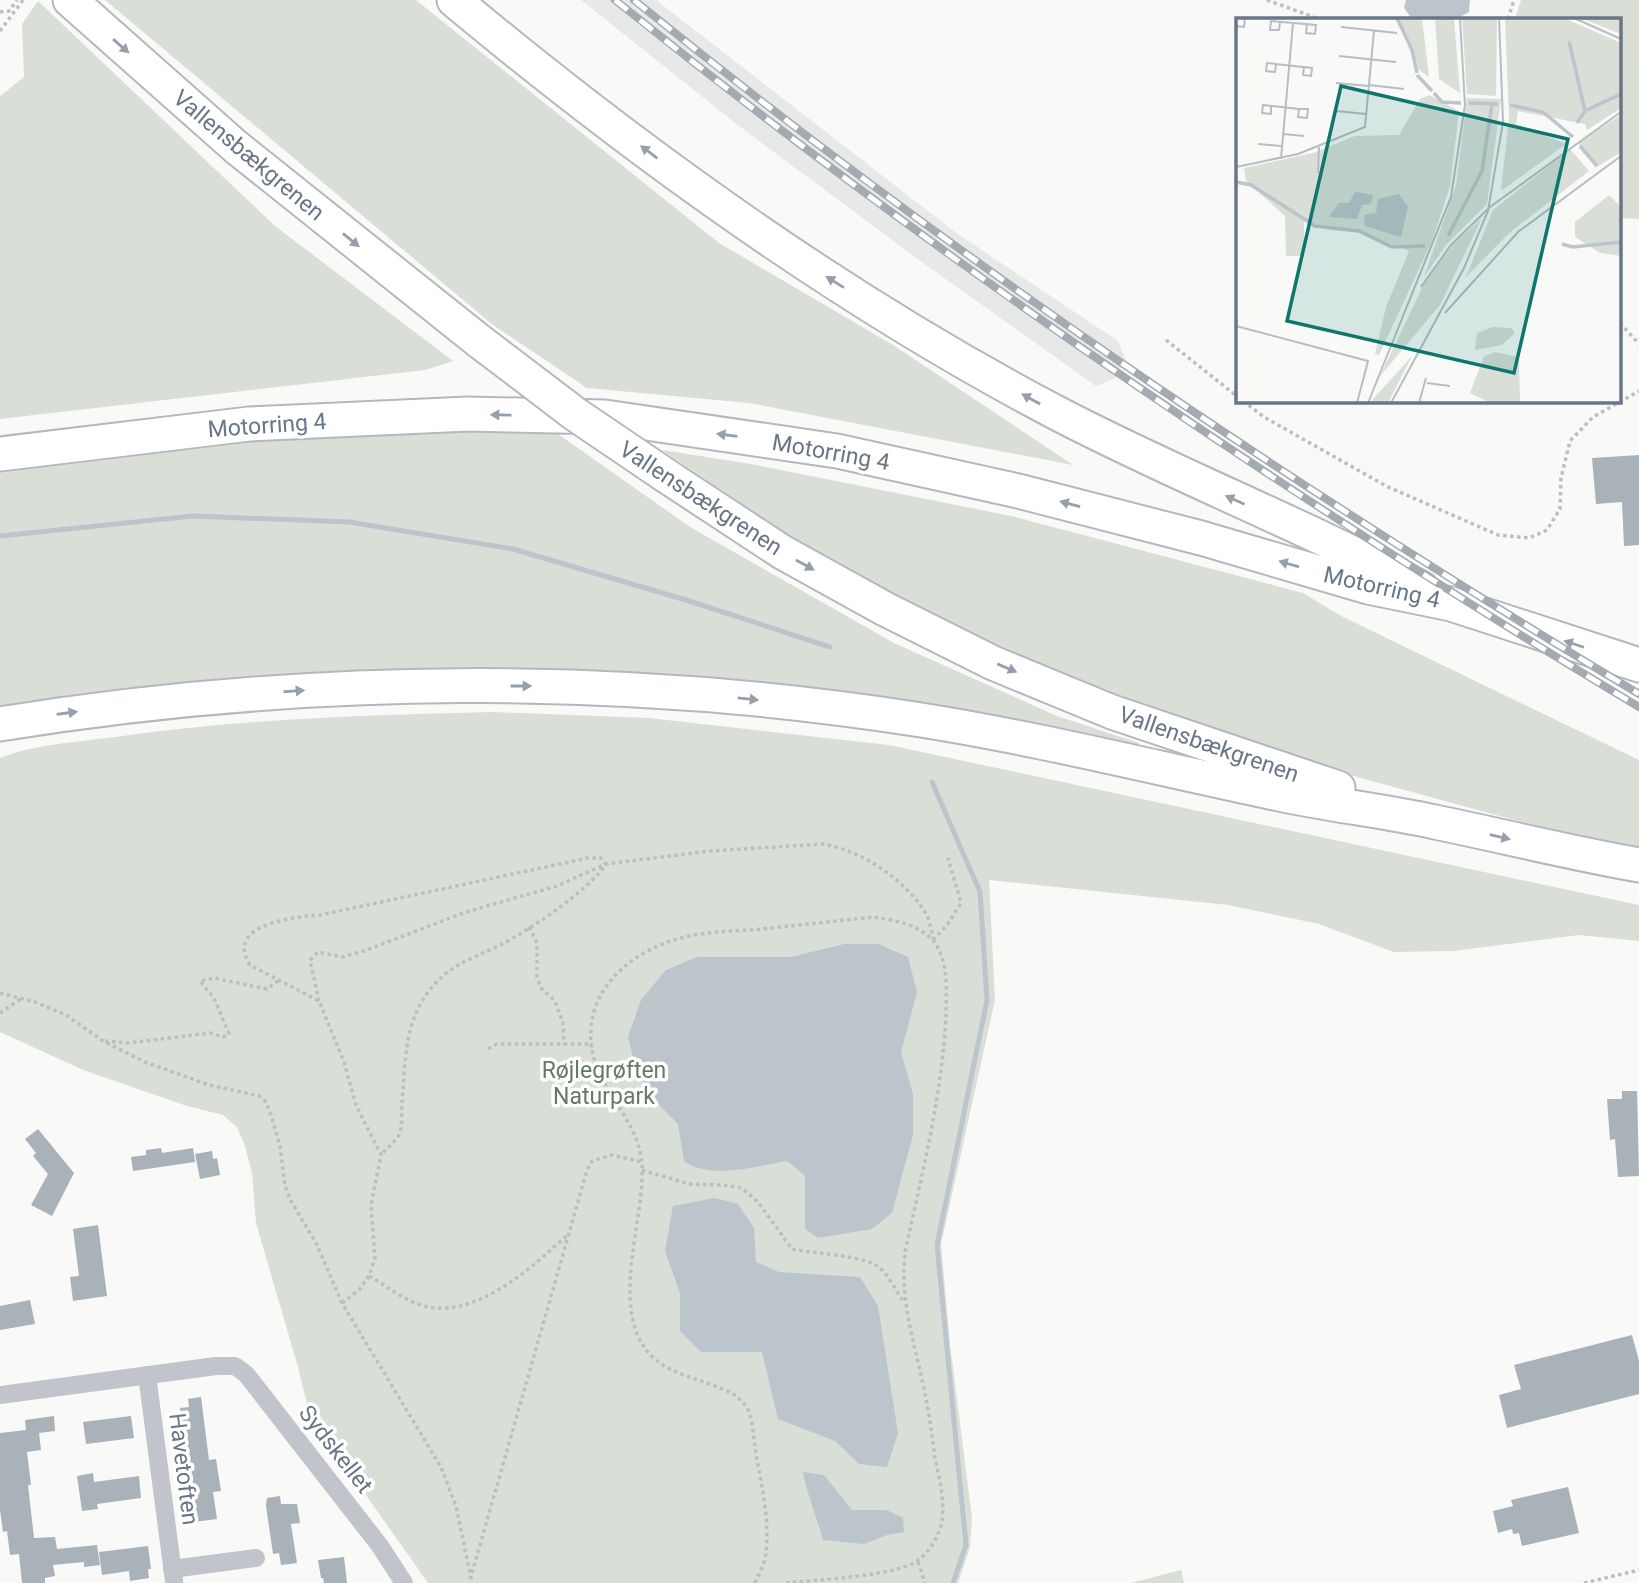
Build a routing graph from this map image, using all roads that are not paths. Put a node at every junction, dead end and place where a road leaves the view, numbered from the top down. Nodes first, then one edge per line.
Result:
1 (70, 0) edge
2 (454, 0) edge
3 (0, 454) edge
4 (1451, 604) junction
5 (1639, 665) edge
6 (0, 724) edge
7 (1433, 822) junction
8 (1639, 865) edge
9 (148, 1375) junction
10 (0, 1395) edge
11 (256, 1558) dead end
12 (173, 1575) edge
13 (404, 1583) edge

1 -> 7 highway, Vallensbækgrenen, bridge
4 -> 2 highway
4 -> 3 highway, Motorring 4
5 -> 4 highway, Motorring 4
6 -> 7 highway
7 -> 8 highway
9 - 10 street
9 - 12 street, Havetoften
9 - 13 street, Sydskellet
11 - 12 street, Havetoften

